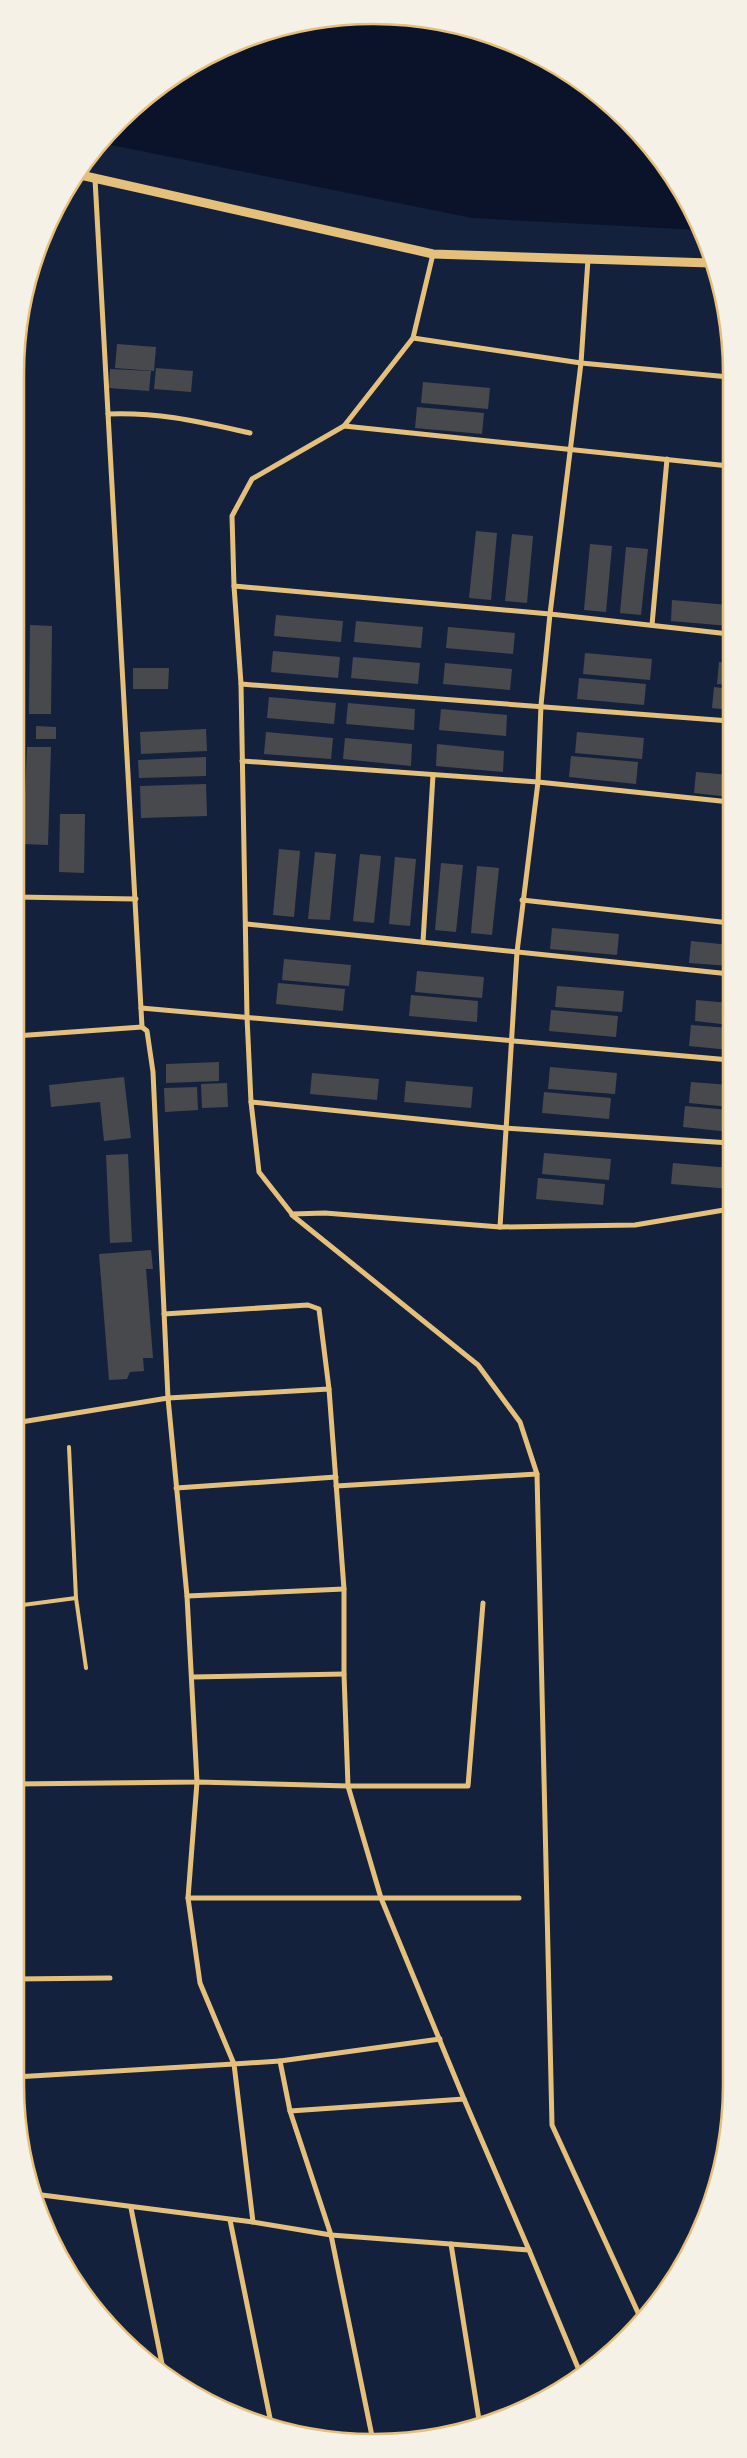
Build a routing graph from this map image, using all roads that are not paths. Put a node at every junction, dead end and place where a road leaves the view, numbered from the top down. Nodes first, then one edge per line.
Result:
1 (85, 176) edge
2 (95, 179) junction
3 (433, 254) junction
4 (588, 259) junction
5 (706, 263) edge
6 (413, 338) junction
7 (581, 363) junction
8 (723, 376) edge
9 (108, 414) junction
10 (344, 426) junction
11 (250, 433) dead end
12 (569, 449) junction
13 (667, 459) junction
14 (723, 465) edge
15 (234, 586) junction
16 (550, 614) junction
17 (652, 625) junction
18 (723, 633) edge
19 (241, 684) junction
20 (541, 705) junction
21 (723, 720) edge
22 (242, 761) junction
23 (433, 775) junction
24 (538, 782) junction
25 (723, 801) edge
26 (24, 897) edge
27 (136, 899) junction
28 (522, 900) junction
29 (723, 922) edge
30 (247, 924) junction
31 (423, 942) junction
32 (517, 952) junction
33 (723, 973) edge
34 (141, 1008) junction
35 (247, 1017) junction
36 (142, 1027) junction
37 (24, 1035) edge
38 (512, 1040) junction
39 (723, 1059) edge
40 (251, 1102) junction
41 (506, 1128) junction
42 (723, 1144) edge
43 (723, 1210) edge
44 (292, 1214) junction
45 (500, 1227) junction
46 (164, 1314) junction
47 (329, 1389) junction
48 (168, 1398) junction
49 (24, 1422) edge
50 (69, 1446) dead end
51 (537, 1474) junction
52 (336, 1478) junction
53 (336, 1486) junction
54 (176, 1488) junction
55 (344, 1589) junction
56 (187, 1596) junction
57 (76, 1598) junction
58 (483, 1603) dead end
59 (24, 1605) edge
60 (86, 1668) dead end
61 (344, 1674) junction
62 (193, 1677) junction
63 (197, 1782) junction
64 (24, 1784) edge
65 (348, 1786) junction
66 (188, 1898) junction
67 (381, 1898) junction
68 (519, 1898) dead end
69 (110, 1978) dead end
70 (24, 1979) edge
71 (440, 2040) junction
72 (280, 2061) junction
73 (234, 2064) junction
74 (24, 2076) edge
75 (464, 2100) junction
76 (290, 2111) junction
77 (41, 2195) edge
78 (131, 2208) junction
79 (230, 2220) junction
80 (253, 2222) junction
81 (331, 2235) junction
82 (451, 2244) junction
83 (529, 2250) junction
84 (638, 2313) edge
85 (162, 2363) edge
86 (578, 2368) edge
87 (270, 2418) edge
88 (479, 2418) edge
89 (371, 2434) edge

1 - 2 street
2 - 3 street
2 - 9 street
3 - 4 street
3 - 6 street
4 - 5 street
4 - 7 street
6 - 7 street
6 - 10 street
7 - 8 street
7 - 12 street
9 - 11 street
9 - 27 street
10 - 12 street
10 - 15 street
12 - 13 street
12 - 16 street
13 - 14 street
13 - 17 street
15 - 16 street
15 - 19 street
16 - 17 street
16 - 20 street
17 - 18 street
19 - 20 street
19 - 22 street
20 - 21 street
20 - 24 street
22 - 23 street
22 - 30 street
23 - 24 street
23 - 31 street
24 - 25 street
24 - 28 street
26 - 27 street
27 - 34 street
28 - 29 street
28 - 32 street
30 - 31 street
30 - 35 street
31 - 32 street
32 - 33 street
32 - 38 street
34 - 35 street
34 - 36 street
35 - 38 street
35 - 40 street
36 - 37 street
36 - 46 street
38 - 39 street
38 - 41 street
40 - 41 street
40 - 44 street
41 - 42 street
41 - 45 street
43 - 45 street
44 - 45 street
44 - 51 street
46 - 47 street
46 - 48 street
47 - 48 street
47 - 52 street
48 - 49 street
48 - 54 street
50 - 57 lane
51 - 53 street
51 - 84 street
52 - 53 street
52 - 54 street
53 - 55 street
54 - 56 street
55 - 56 street
55 - 61 street
56 - 62 street
57 - 59 lane
57 - 60 lane
58 - 65 street
61 - 62 street
61 - 65 street
62 - 63 street
63 - 64 street
63 - 65 street
63 - 66 street
65 - 67 street
66 - 67 street
66 - 73 street
67 - 68 street
67 - 71 street
69 - 70 street
71 - 72 street
71 - 75 street
72 - 73 street
72 - 76 street
73 - 74 street
73 - 80 street
75 - 76 street
75 - 83 street
76 - 81 street
77 - 78 street
78 - 79 street
78 - 85 street
79 - 80 street
79 - 87 street
80 - 81 street
81 - 82 street
81 - 89 street
82 - 83 street
82 - 88 street
83 - 86 street

